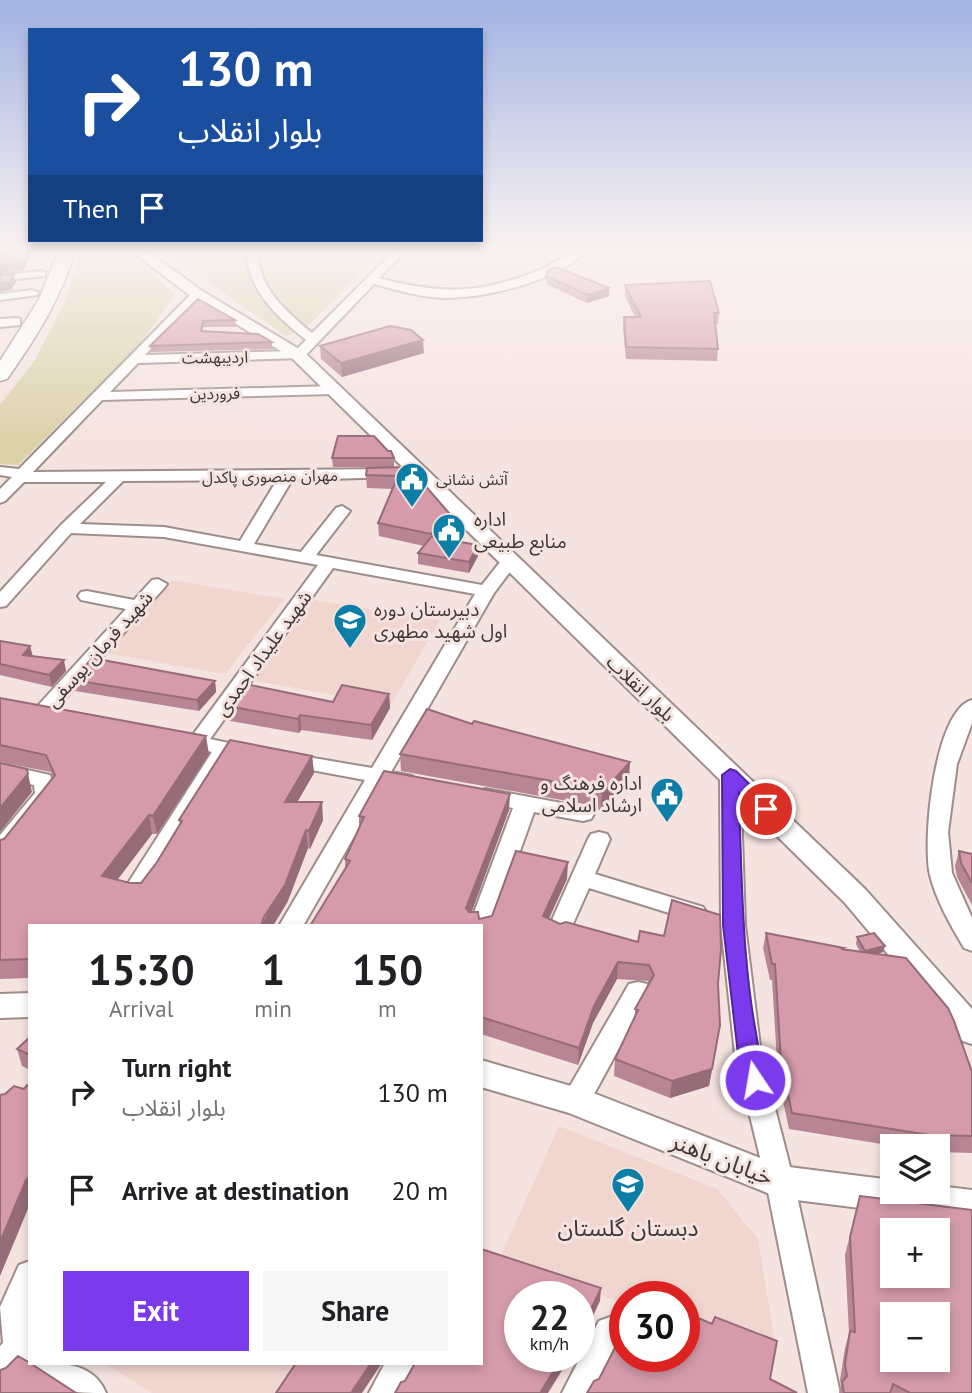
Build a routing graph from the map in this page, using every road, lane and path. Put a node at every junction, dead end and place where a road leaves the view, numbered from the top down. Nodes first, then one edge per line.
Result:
1 (42, 313) edge
2 (178, 313) edge
3 (229, 313) edge
4 (281, 313) edge
5 (339, 313) edge
6 (8, 322) edge
7 (230, 333) edge
8 (264, 334) junction
9 (0, 344) edge
10 (305, 348) junction
11 (133, 359) junction
12 (0, 375) edge
13 (334, 390) junction
14 (97, 396) junction
15 (0, 471) edge
16 (420, 474) junction
17 (287, 476) junction
18 (21, 477) junction
19 (120, 477) junction
20 (0, 498) edge
21 (342, 511) dead end
22 (67, 528) junction
23 (244, 547) junction
24 (304, 558) junction
25 (510, 561) junction
26 (329, 562) junction
27 (158, 583) dead end
28 (486, 591) junction
29 (87, 596) dead end
30 (0, 602) edge
31 (137, 606) junction
32 (972, 706) edge
33 (67, 719) edge
34 (158, 736) edge
35 (963, 740) edge
36 (197, 743) junction
37 (225, 748) junction
38 (0, 771) edge
39 (730, 775) junction
40 (377, 776) junction
41 (431, 786) edge
42 (472, 793) edge
43 (526, 803) junction
44 (583, 814) dead end
45 (599, 839) dead end
46 (0, 850) edge
47 (582, 878) junction
48 (134, 891) edge
49 (292, 924) edge
50 (482, 924) edge
51 (733, 925) junction
52 (560, 929) edge
53 (972, 942) edge
54 (638, 990) dead end
55 (28, 1005) edge
56 (0, 1006) edge
57 (972, 1031) edge
58 (483, 1074) edge
59 (576, 1101) junction
60 (780, 1182) junction
61 (972, 1206) edge
62 (28, 1279) edge
63 (609, 1334) edge
64 (18, 1355) edge
65 (37, 1365) edge
66 (403, 1365) edge
67 (90, 1393) edge
68 (385, 1393) edge
69 (578, 1393) edge
70 (824, 1393) edge

1 - 12 main road
2 - 11 street
3 - 8 street, بلوار انقلاب
4 - 10 street
5 - 10 street
6 - 9 main road
7 - 8 street
8 - 10 street, بلوار انقلاب
10 - 11 street, اردیبهشت
10 - 13 street, بلوار انقلاب
11 - 14 street
13 - 14 street, فروردین
13 - 16 street, بلوار انقلاب
14 - 18 street
15 - 18 street, مهران منصوری پاکدل
16 - 17 street, مهران منصوری پاکدل
16 - 25 street, بلوار انقلاب
17 - 19 street, مهران منصوری پاکدل
17 - 23 street
18 - 19 street, مهران منصوری پاکدل
18 - 20 street
19 - 22 street
21 - 24 street
22 - 23 street
22 - 30 street
23 - 24 street
24 - 26 street
25 - 28 street
25 - 39 street, بلوار انقلاب
26 - 28 street
26 - 36 street, شهید علیداد احمدی
27 - 31 street, شهید فرمان یوسفی
28 - 40 street
29 - 31 street
31 - 33 street, شهید فرمان یوسفی
32 - 35 street
34 - 36 street
35 - 53 street
36 - 37 street
37 - 40 street
37 - 48 street
38 - 46 street
39 - 51 street
39 - 57 street, بلوار انقلاب
40 - 41 street
40 - 49 street
42 - 43 street
43 - 44 street
43 - 50 street
45 - 47 street
47 - 51 street
47 - 52 street
51 - 60 street
54 - 59 street
55 - 56 street
58 - 59 street, خیابان باهنر
59 - 60 street, خیابان باهنر
60 - 61 street, خیابان باهنر
60 - 70 street
62 - 64 street
63 - 69 street
65 - 67 street
66 - 68 street

